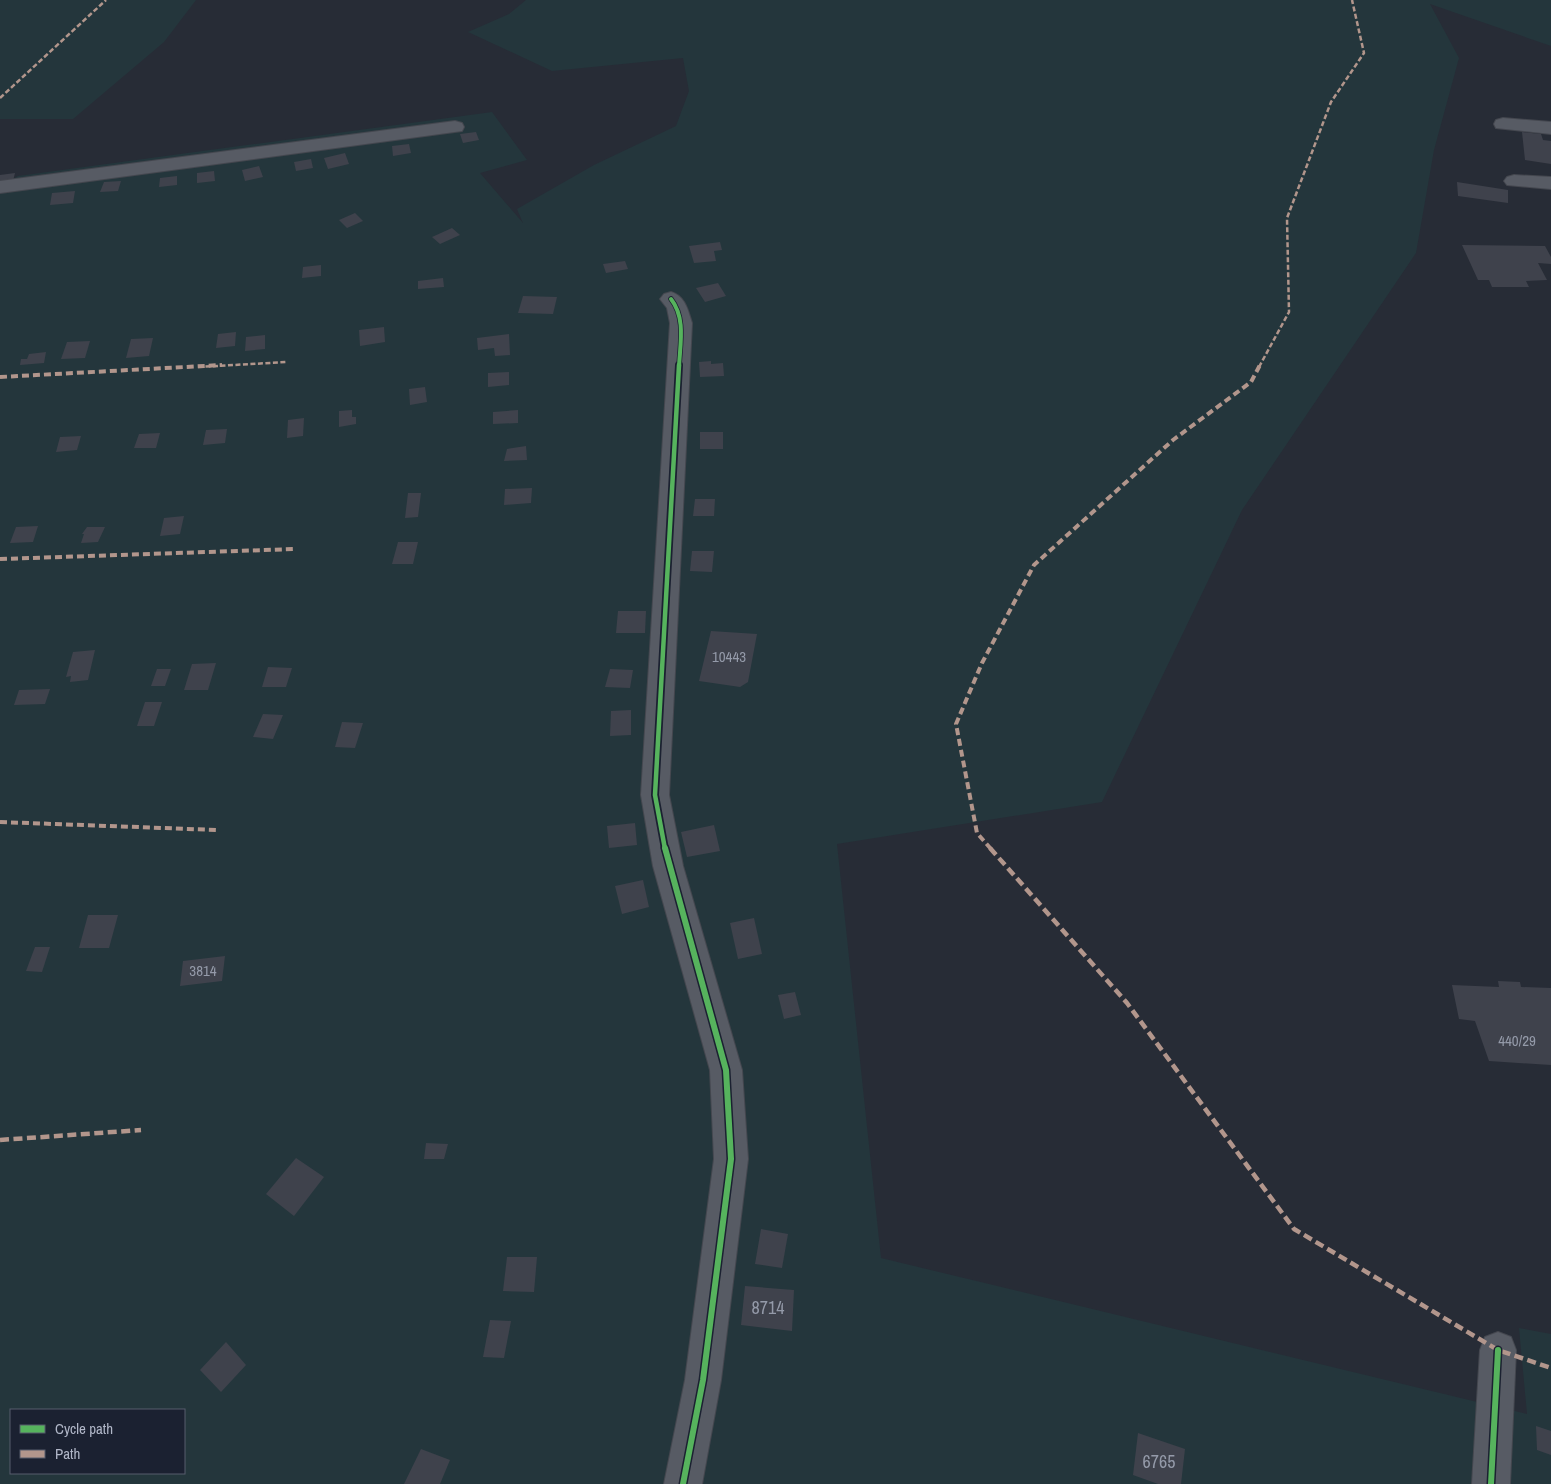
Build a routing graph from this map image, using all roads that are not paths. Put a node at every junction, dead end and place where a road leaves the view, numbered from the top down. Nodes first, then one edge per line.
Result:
1 (1504, 124) dead end
2 (455, 127) dead end
3 (1551, 128) edge
4 (1514, 181) dead end
5 (1551, 183) edge
6 (0, 187) edge
7 (671, 299) dead end
8 (1498, 1350) dead end
9 (683, 1484) edge
10 (1491, 1484) edge

1 - 3 street
2 - 6 street
4 - 5 street
7 - 9 street
8 - 10 street

